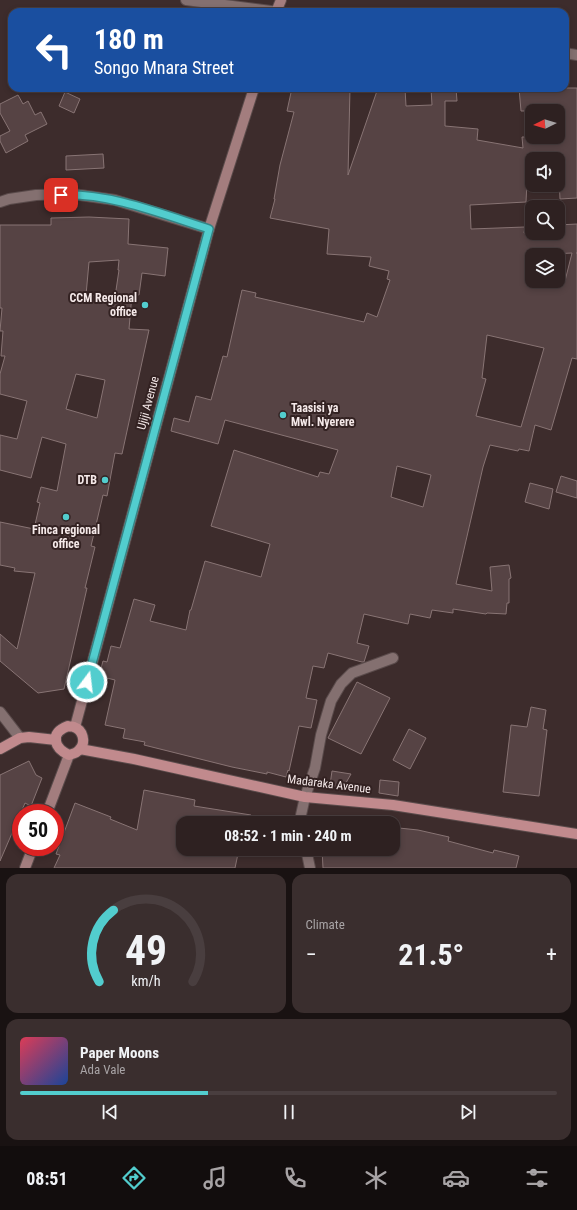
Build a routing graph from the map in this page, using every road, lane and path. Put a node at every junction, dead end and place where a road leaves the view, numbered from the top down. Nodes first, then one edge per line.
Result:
1 (186, 0) edge
2 (247, 8) edge
3 (253, 92) edge
4 (0, 202) edge
5 (209, 229) junction
6 (393, 658) dead end
7 (0, 712) edge
8 (75, 727) junction
9 (20, 738) junction
10 (56, 740) junction
11 (0, 749) edge
12 (80, 749) junction
13 (70, 755) junction
14 (305, 797) junction
15 (51, 804) edge
16 (301, 816) edge
17 (577, 834) edge
18 (30, 856) edge
19 (307, 856) edge
20 (25, 868) edge
21 (310, 868) edge

1 - 2 street
3 - 5 main road, Ujiji Avenue
4 - 5 street
5 - 8 main road, Ujiji Avenue
6 - 14 street
7 - 9 street
8 - 10 main road
8 - 12 main road
9 - 10 main road
9 - 11 main road
10 - 13 main road
12 - 13 main road
12 - 14 main road, Madaraka Avenue
13 - 15 main road
14 - 16 street
14 - 17 main road, Madaraka Avenue
18 - 20 main road
19 - 21 street

